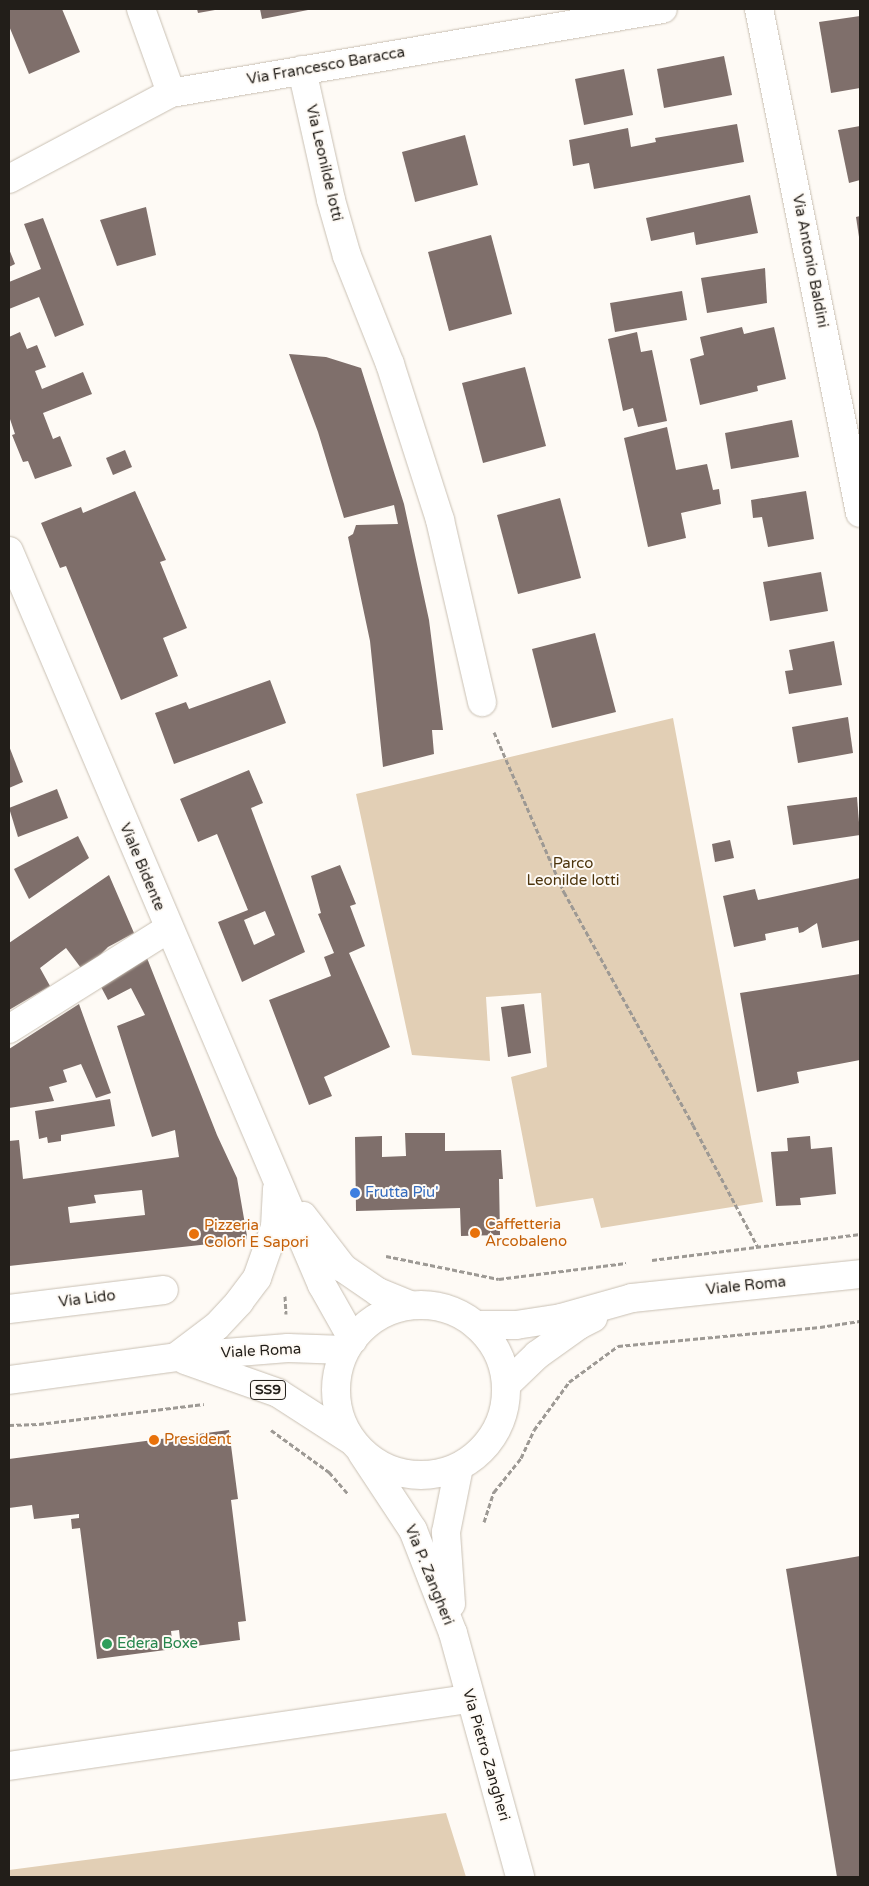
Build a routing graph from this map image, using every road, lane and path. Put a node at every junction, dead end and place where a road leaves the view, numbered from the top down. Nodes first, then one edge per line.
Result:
1 (141, 9) edge
2 (663, 9) edge
3 (760, 9) edge
4 (302, 70) junction
5 (172, 93) junction
6 (9, 179) edge
7 (860, 513) edge
8 (9, 551) edge
9 (482, 702) joint
10 (168, 929) junction
11 (9, 1029) edge
12 (278, 1182) junction
13 (860, 1234) edge
14 (758, 1247) junction
15 (643, 1261) dead end
16 (633, 1262) dead end
17 (343, 1268) junction
18 (860, 1274) edge
19 (257, 1278) junction
20 (322, 1285) junction
21 (164, 1290) dead end
22 (632, 1298) junction
23 (411, 1306) junction
24 (9, 1309) edge
25 (860, 1321) edge
26 (476, 1325) junction
27 (349, 1345) junction
28 (176, 1357) junction
29 (9, 1380) edge
30 (506, 1384) junction
31 (212, 1406) dead end
32 (9, 1425) edge
33 (266, 1425) dead end
34 (356, 1447) junction
35 (458, 1468) junction
36 (352, 1500) dead end
37 (446, 1532) junction
38 (453, 1633) junction
39 (470, 1700) junction
40 (9, 1766) edge
41 (520, 1877) edge

1 - 5 street
2 - 4 street, Via Francesco Baracca
3 - 7 street, Via Antonio Baldini
4 - 5 street, Via Francesco Baracca
4 - 9 street, Via Leonilde Iotti
5 - 6 street, Via Francesco Baracca
8 - 10 street, Viale Bidente
9 - 14 path
10 - 11 street
10 - 12 street, Viale Bidente
12 - 17 street, Viale Bidente
12 - 19 street, Viale Bidente
12 - 20 street, Viale Bidente
13 - 14 path
14 - 15 path
16 - 17 path
17 - 23 street, Viale Bidente
18 - 22 street, Viale Roma
19 - 20 path
19 - 28 street, Viale Bidente
20 - 27 street, Viale Bidente
21 - 24 street, Via Lido
22 - 26 street, Viale Roma
22 - 30 street, Viale Roma
23 - 26 street
23 - 27 street
25 - 37 path
26 - 30 street
27 - 28 street, Viale Roma / SS9
27 - 34 street
28 - 29 street, Viale Roma / SS9
28 - 34 street, Viale Roma / SS9
30 - 35 street
31 - 32 path
33 - 36 path
34 - 35 street
34 - 38 street, Via P. Zangheri
35 - 37 street, Via P. Zangheri
37 - 38 street, Via P. Zangheri
38 - 39 street, Via Pietro Zangheri
39 - 40 street
39 - 41 street, Via Pietro Zangheri

